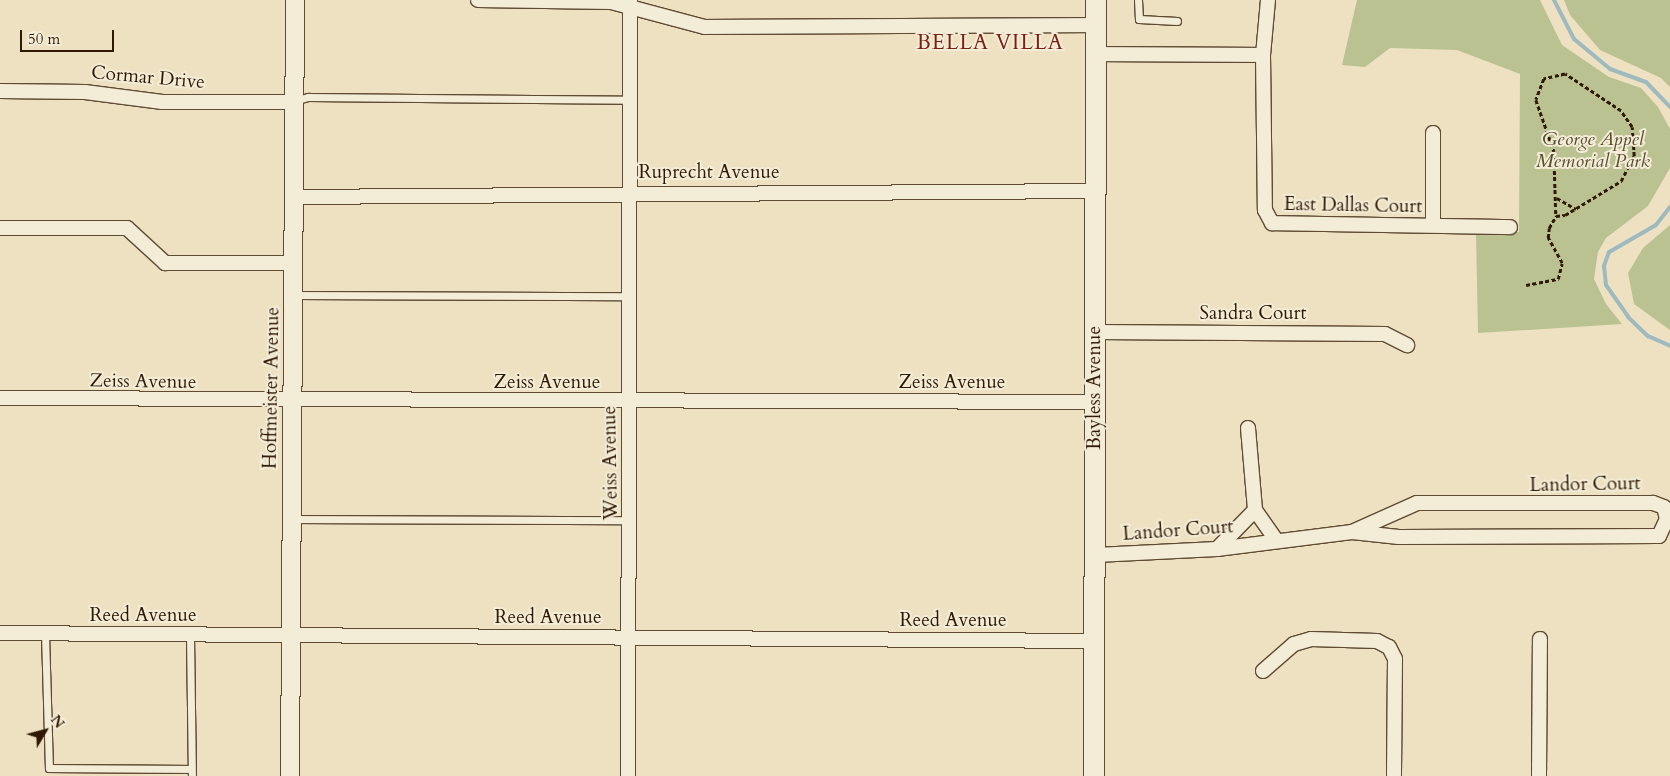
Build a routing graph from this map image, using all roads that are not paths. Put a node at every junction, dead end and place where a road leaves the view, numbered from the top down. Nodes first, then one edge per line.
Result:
1 (295, 0) edge
2 (478, 0) edge
3 (1096, 0) edge
4 (1138, 0) edge
5 (1268, 0) edge
6 (630, 3) edge
7 (1177, 21) dead end
8 (1096, 25) junction
9 (1096, 54) junction
10 (1262, 54) junction
11 (0, 91) edge
12 (630, 100) junction
13 (294, 102) junction
14 (1433, 133) dead end
15 (1095, 191) junction
16 (630, 192) junction
17 (294, 197) junction
18 (1433, 226) junction
19 (1510, 227) dead end
20 (0, 228) edge
21 (294, 263) junction
22 (294, 295) junction
23 (629, 296) junction
24 (1095, 332) junction
25 (1407, 345) dead end
26 (0, 398) edge
27 (629, 401) junction
28 (294, 402) junction
29 (1095, 402) junction
30 (1248, 428) dead end
31 (1255, 510) junction
32 (292, 519) junction
33 (631, 520) junction
34 (1352, 532) junction
35 (1276, 540) junction
36 (1217, 549) junction
37 (1096, 555) junction
38 (0, 633) edge
39 (45, 634) junction
40 (291, 635) junction
41 (190, 636) junction
42 (632, 637) junction
43 (1096, 640) junction
44 (1540, 640) dead end
45 (1263, 671) dead end
46 (192, 772) edge
47 (53, 773) edge
48 (290, 776) edge
49 (628, 776) edge
50 (1094, 776) edge
51 (1394, 776) edge
52 (1539, 776) edge

1 - 13 street, Hoffmeister Avenue
2 - 6 street
3 - 8 main road, Bayless Avenue
4 - 7 lane
5 - 10 street, East Dallas Court
6 - 8 street
6 - 12 street, Weiss Avenue
8 - 9 main road, Bayless Avenue
9 - 10 street
9 - 15 main road, Bayless Avenue
10 - 18 street, East Dallas Court
11 - 13 street, Cormar Drive
12 - 13 lane
12 - 16 street, Weiss Avenue
13 - 17 street, Hoffmeister Avenue
14 - 18 street
15 - 16 street, Ruprecht Avenue
15 - 24 main road, Bayless Avenue
16 - 17 street, Ruprecht Avenue
16 - 23 street, Weiss Avenue
17 - 21 street, Hoffmeister Avenue
18 - 19 street, East Dallas Court
20 - 21 street
21 - 22 street, Hoffmeister Avenue
22 - 23 lane
22 - 28 street, Hoffmeister Avenue
23 - 27 street, Weiss Avenue
24 - 25 street, Sandra Court
24 - 29 main road, Bayless Avenue
26 - 28 street, Zeiss Avenue
27 - 28 street, Zeiss Avenue
27 - 29 street, Zeiss Avenue
27 - 33 street, Weiss Avenue
28 - 32 street, Hoffmeister Avenue
29 - 37 main road, Bayless Avenue
30 - 31 street
31 - 35 street
31 - 36 street
32 - 33 lane
32 - 40 street, Hoffmeister Avenue
33 - 42 street, Weiss Avenue
34 - 34 street, Landor Court
34 - 35 street, Landor Court
35 - 36 street, Landor Court
36 - 37 street, Landor Court
37 - 43 main road, Bayless Avenue
38 - 39 street, Reed Avenue
39 - 41 street, Reed Avenue
39 - 47 lane
40 - 41 street, Reed Avenue
40 - 42 street, Reed Avenue
40 - 48 street, Hoffmeister Avenue
41 - 46 lane
42 - 43 street, Reed Avenue
42 - 49 street, Weiss Avenue
43 - 50 main road, Bayless Avenue
44 - 52 street
45 - 51 street
46 - 47 lane

